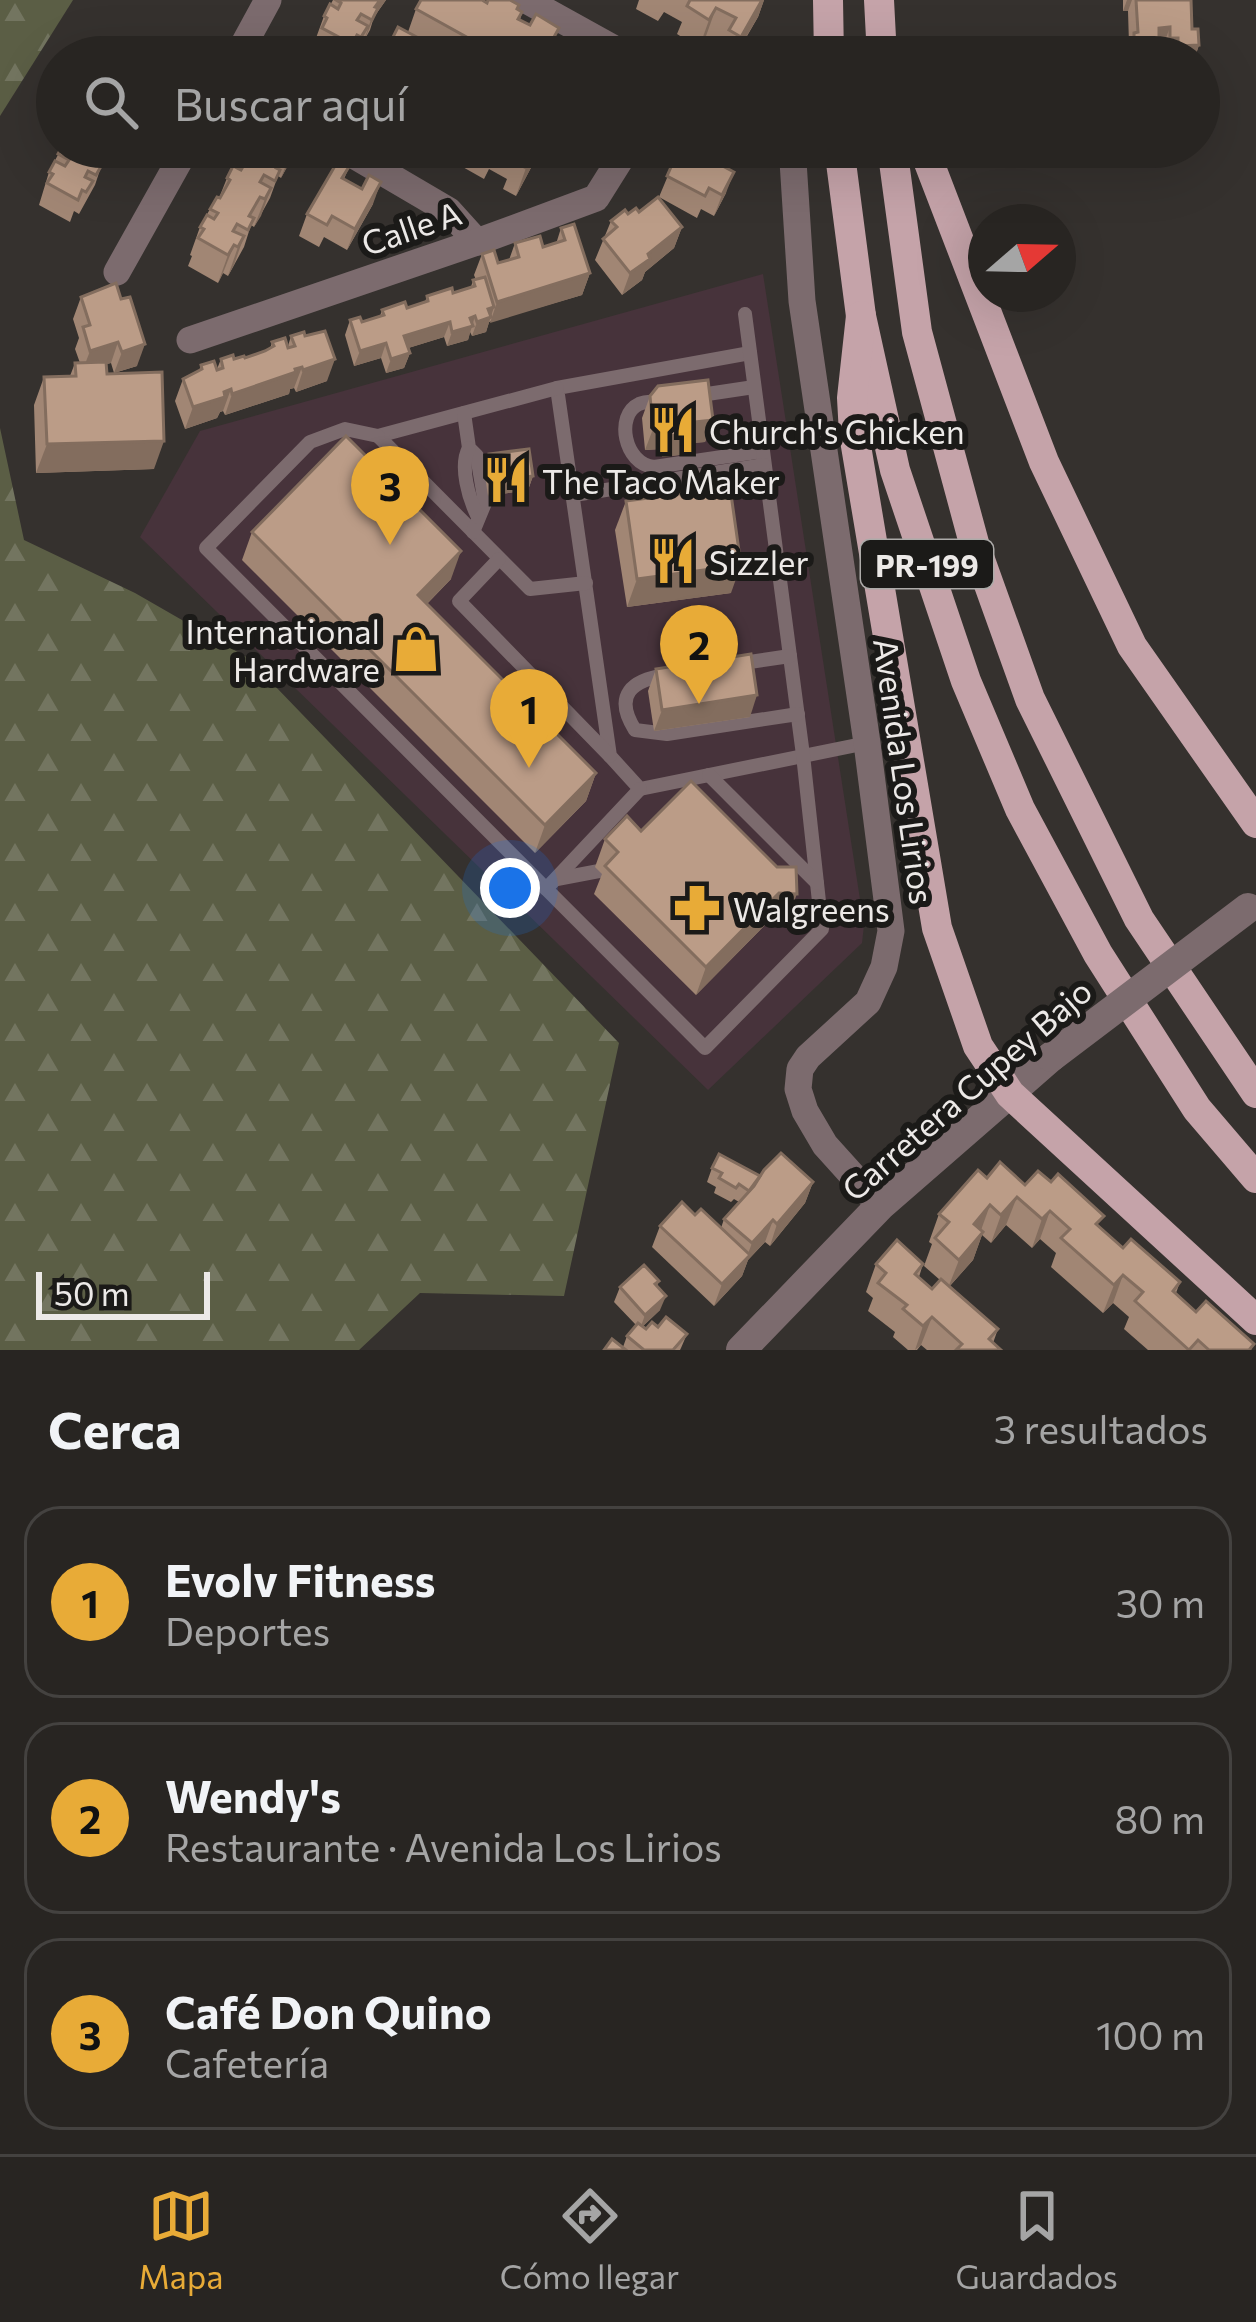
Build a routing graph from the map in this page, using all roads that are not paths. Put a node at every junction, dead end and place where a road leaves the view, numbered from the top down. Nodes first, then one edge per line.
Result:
1 (268, 0) edge
2 (526, 0) edge
3 (828, 0) edge
4 (879, 0) edge
5 (248, 36) edge
6 (591, 36) edge
7 (829, 36) edge
8 (883, 36) edge
9 (175, 168) edge
10 (375, 168) edge
11 (615, 168) edge
12 (793, 168) edge
13 (842, 168) edge
14 (895, 168) edge
15 (931, 168) edge
16 (477, 242) junction
17 (117, 272) dead end
18 (745, 314) dead end
19 (860, 316) junction
20 (190, 340) dead end
21 (750, 353) junction
22 (754, 387) junction
23 (556, 388) junction
24 (464, 413) junction
25 (377, 436) junction
26 (764, 458) junction
27 (574, 495) junction
28 (475, 524) junction
29 (499, 559) junction
30 (586, 583) junction
31 (790, 656) junction
32 (727, 666) edge
33 (684, 672) edge
34 (797, 714) junction
35 (867, 743) junction
36 (803, 754) junction
37 (610, 756) junction
38 (709, 775) junction
39 (640, 789) junction
40 (626, 804) junction
41 (1256, 823) edge
42 (624, 827) edge
43 (599, 871) dead end
44 (550, 884) junction
45 (817, 884) junction
46 (1252, 906) edge
47 (1256, 1093) edge
48 (1010, 1094) junction
49 (1256, 1178) edge
50 (880, 1206) junction
51 (1256, 1320) edge
52 (744, 1349) edge

1 - 5 street
2 - 6 street
3 - 7 main road
4 - 8 main road
9 - 17 street
10 - 16 street
11 - 16 street, Calle A
12 - 35 street, Avenida Los Lirios
13 - 19 main road, PR-199
14 - 47 main road, PR-199
15 - 41 main road
16 - 20 street, Calle A
18 - 21 lane
19 - 48 main road
19 - 49 main road, PR-199
21 - 22 lane
21 - 23 lane
22 - 26 lane
22 - 26 lane
23 - 24 lane
23 - 27 lane
24 - 25 lane
24 - 28 lane
25 - 28 lane
25 - 44 lane
26 - 27 lane
26 - 31 lane
27 - 30 lane
28 - 29 lane
29 - 30 lane
29 - 37 lane
30 - 37 lane
31 - 32 lane
31 - 34 lane
33 - 34 lane
34 - 36 lane
35 - 36 lane
35 - 50 street, Avenida Los Lirios
36 - 38 lane
36 - 45 lane
37 - 39 lane
38 - 39 lane
38 - 45 lane
39 - 40 lane
40 - 42 lane
40 - 44 lane
43 - 44 lane
44 - 45 lane
46 - 48 street, Carretera Cupey Bajo, bridge
48 - 50 street, Carretera Cupey Bajo
48 - 51 main road
50 - 52 street, Carretera Cupey Bajo

